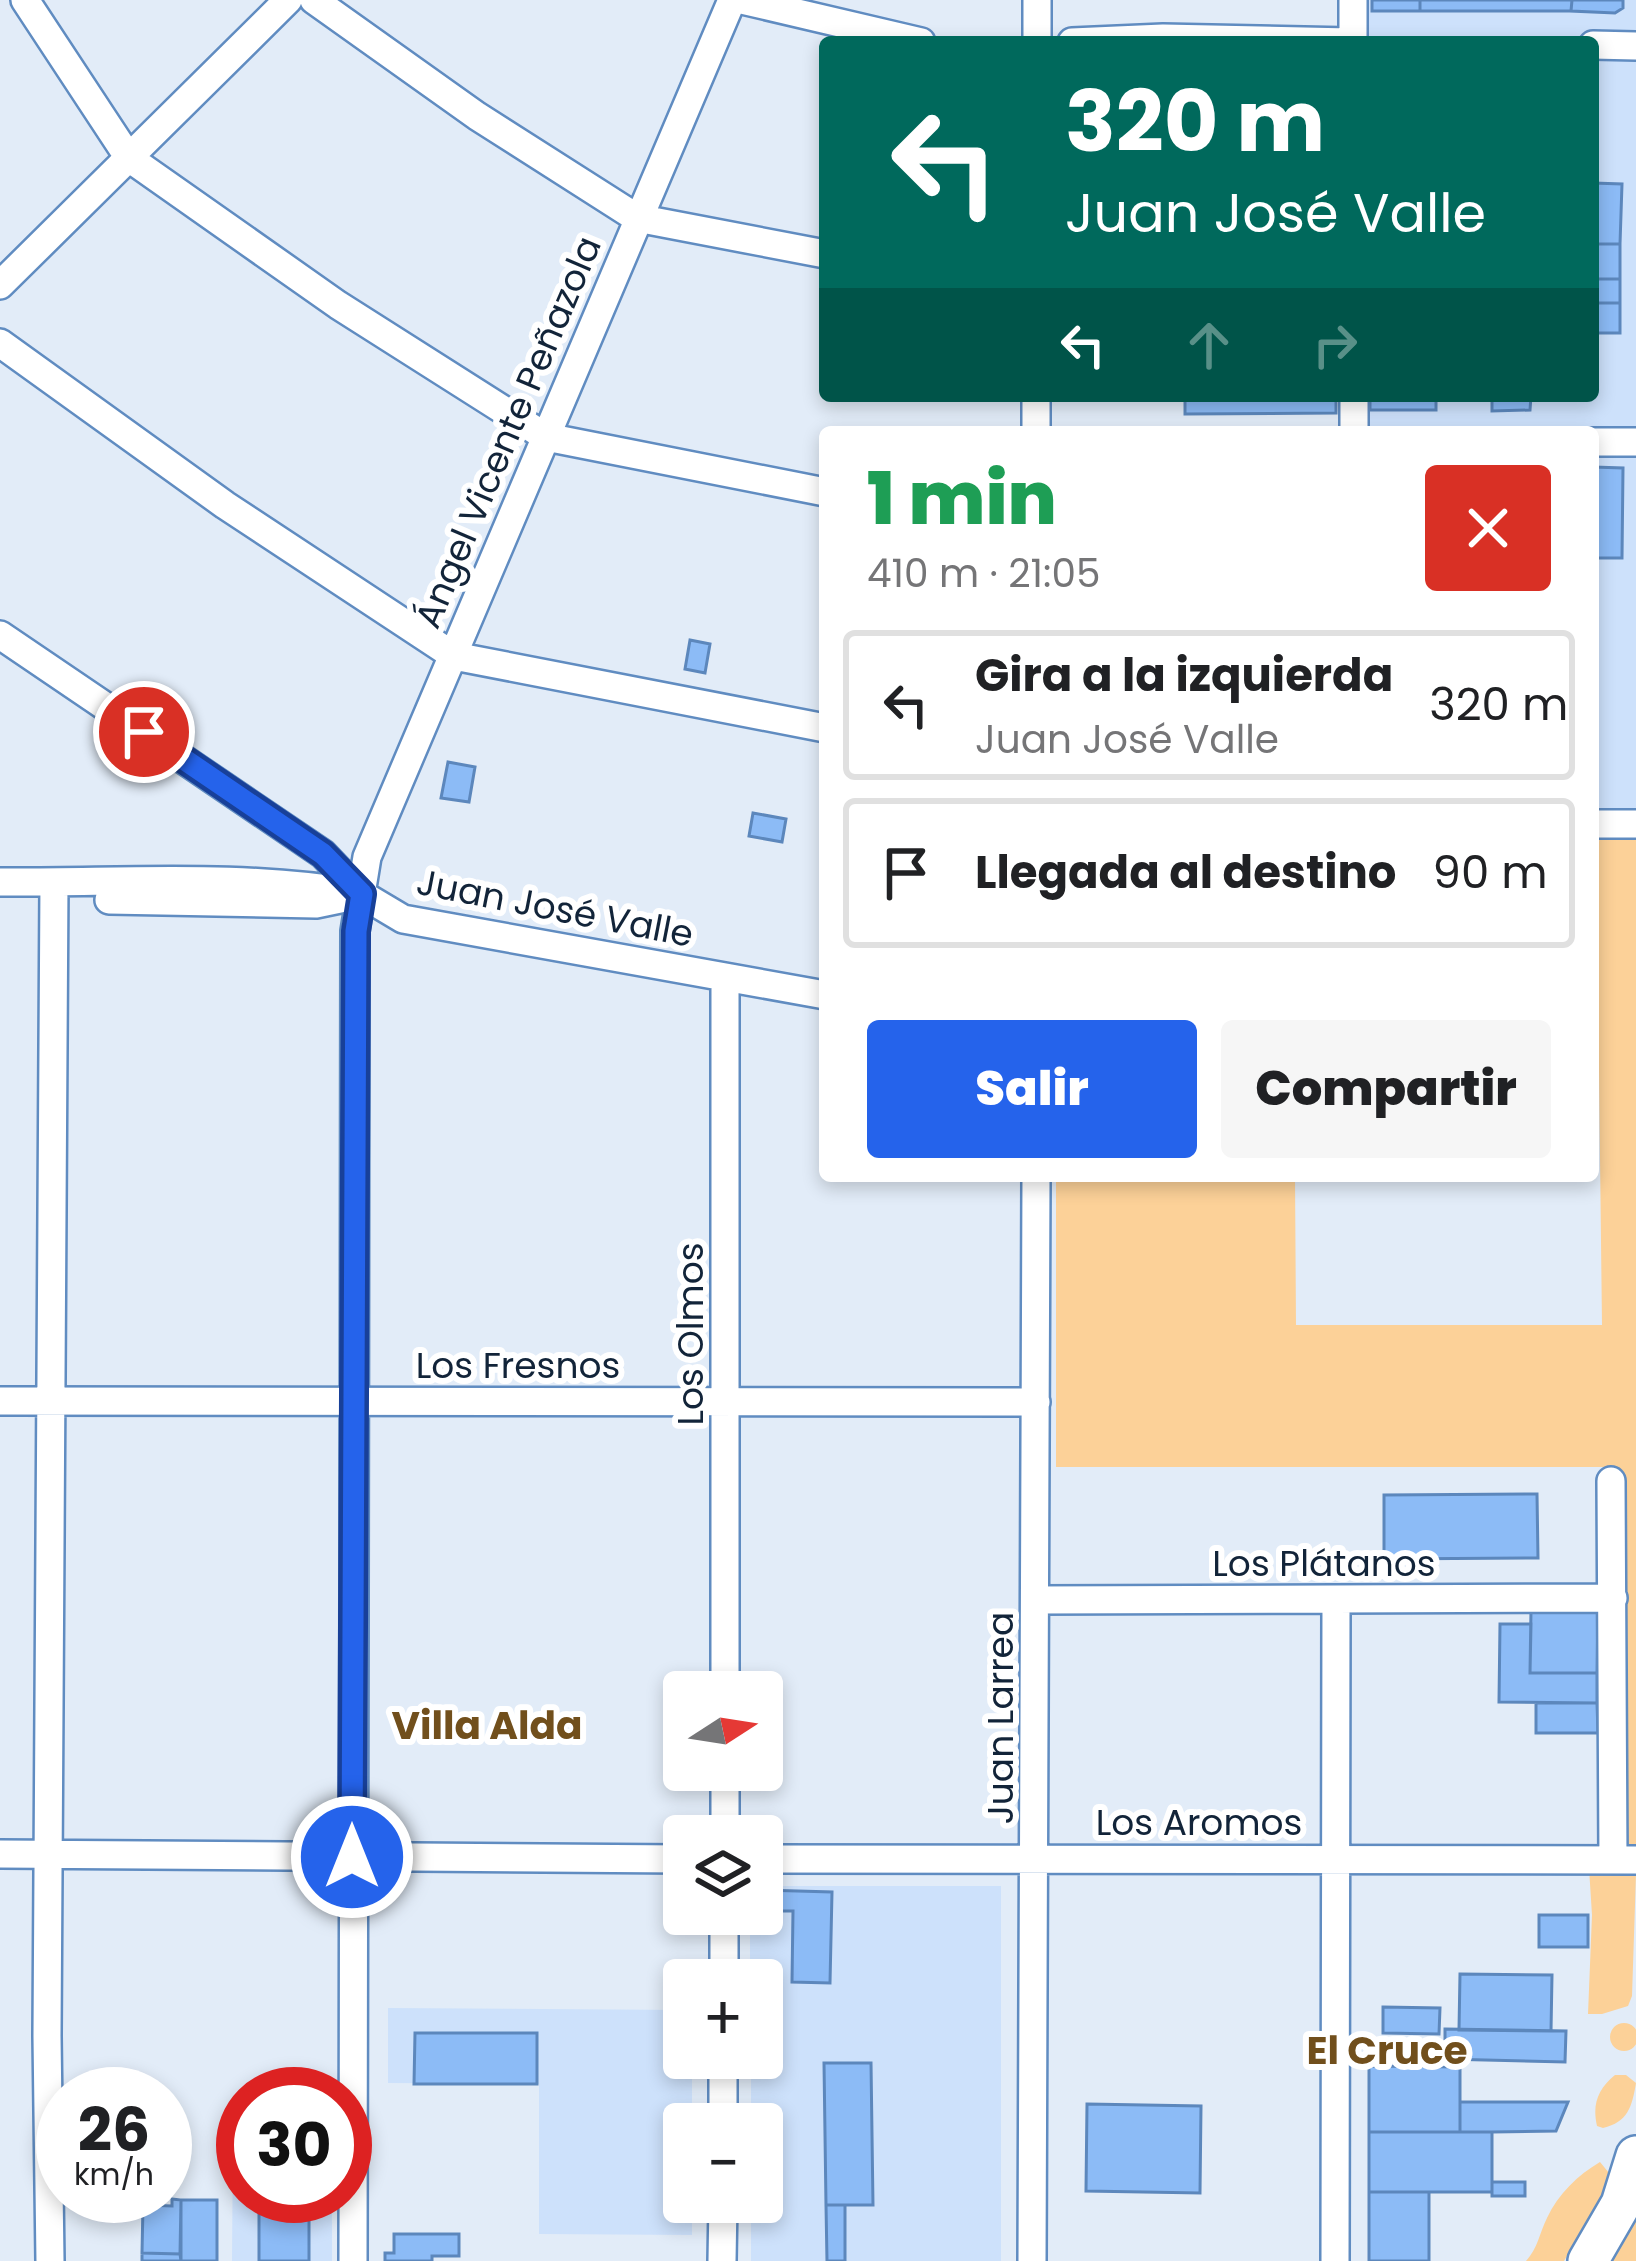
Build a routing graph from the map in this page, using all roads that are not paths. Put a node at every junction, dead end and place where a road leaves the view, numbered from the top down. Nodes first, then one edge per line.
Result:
1 (25, 0) edge
2 (288, 0) edge
3 (314, 0) edge
4 (731, 0) edge
5 (742, 0) edge
6 (1037, 0) edge
7 (1353, 0) edge
8 (895, 36) edge
9 (1037, 36) edge
10 (1352, 36) edge
11 (1599, 45) edge
12 (1636, 46) edge
13 (129, 158) junction
14 (637, 218) junction
15 (819, 253) edge
16 (0, 286) edge
17 (0, 343) edge
18 (546, 437) junction
19 (1599, 442) edge
20 (1636, 442) edge
21 (819, 491) edge
22 (0, 635) edge
23 (454, 656) junction
24 (819, 727) edge
25 (1599, 824) edge
26 (1636, 824) edge
27 (0, 881) edge
28 (54, 891) junction
29 (362, 894) junction
30 (0, 900) edge
31 (725, 977) junction
32 (819, 994) edge
33 (1036, 1182) edge
34 (0, 1401) edge
35 (53, 1401) junction
36 (352, 1401) junction
37 (726, 1402) junction
38 (1036, 1402) junction
39 (1611, 1481) dead end
40 (1613, 1598) junction
41 (1336, 1599) junction
42 (1036, 1600) junction
43 (725, 1671) edge
44 (1624, 1713) edge
45 (0, 1854) edge
46 (49, 1854) junction
47 (352, 1857) junction
48 (1035, 1857) junction
49 (1335, 1858) junction
50 (663, 1859) edge
51 (783, 1859) edge
52 (1624, 1860) edge
53 (1636, 2156) edge
54 (722, 2223) edge
55 (50, 2261) edge
56 (353, 2261) edge
57 (722, 2261) edge
58 (1032, 2261) edge
59 (1335, 2261) edge
60 (1588, 2261) edge

1 - 13 street
2 - 13 street
3 - 14 street
4 - 14 street, Ángel Vicente Peñazola
5 - 8 street
6 - 9 street
7 - 10 street
11 - 12 street
13 - 16 street
13 - 18 street
14 - 15 street
14 - 18 street, Ángel Vicente Peñazola
17 - 23 street
18 - 21 street
18 - 23 street, Ángel Vicente Peñazola
19 - 20 street
22 - 29 street, Juan José Valle
23 - 24 street
23 - 29 street, Ángel Vicente Peñazola
25 - 26 street
27 - 28 street
28 - 29 street
28 - 30 street
28 - 35 street
29 - 31 street, Juan José Valle
29 - 36 street, Ángel Vicente Peñazola
31 - 32 street, Juan José Valle
31 - 37 street, Los Olmos
33 - 38 street, Juan Larrea
34 - 35 street, Los Fresnos
35 - 36 street, Los Fresnos
35 - 46 street
36 - 37 street, Los Fresnos
36 - 47 street, Ángel Vicente Peñazola
37 - 38 street, Los Fresnos
37 - 43 street, Los Olmos
38 - 42 street, Juan Larrea
39 - 40 street
40 - 41 street, Los Plátanos
40 - 44 street
41 - 42 street, Los Plátanos
41 - 49 street
42 - 48 street, Juan Larrea
44 - 52 street
45 - 46 street
46 - 47 street
46 - 55 street
47 - 50 street
47 - 56 street, Ángel Vicente Peñazola
48 - 49 street, Los Aromos
48 - 51 street, Los Aromos
48 - 58 street, Juan Larrea
49 - 52 street, Los Aromos
49 - 59 street
53 - 60 highway
54 - 57 street

